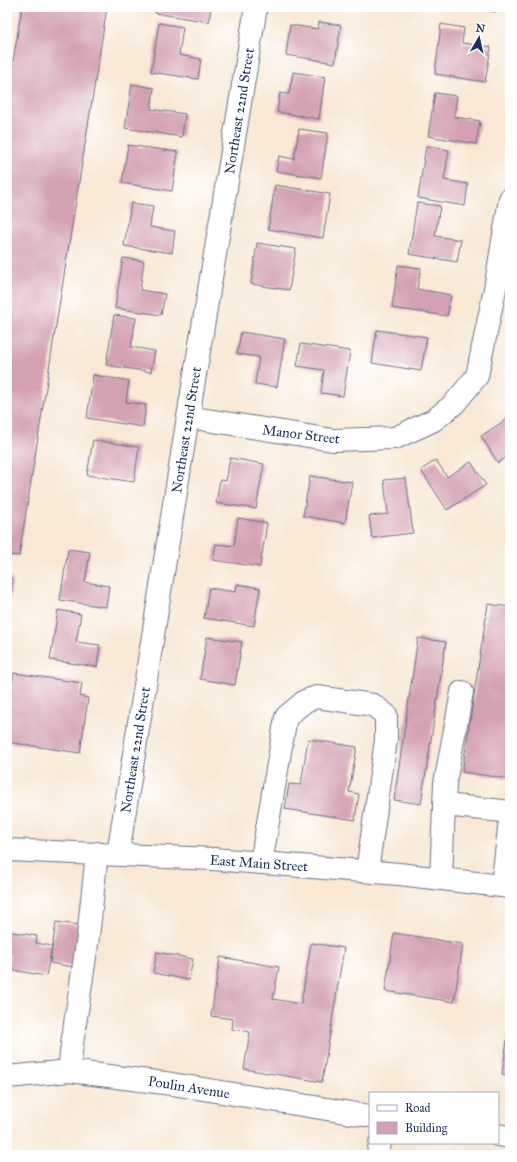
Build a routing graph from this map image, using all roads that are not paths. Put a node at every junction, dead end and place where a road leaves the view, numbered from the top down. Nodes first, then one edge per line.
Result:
1 (256, 7) edge
2 (510, 199) edge
3 (188, 417) junction
4 (462, 692) dead end
5 (444, 805) junction
6 (7, 850) edge
7 (108, 854) junction
8 (261, 863) junction
9 (367, 871) junction
10 (441, 879) junction
11 (506, 887) edge
12 (69, 1071) junction
13 (7, 1077) edge
14 (369, 1116) edge
15 (499, 1135) edge
16 (510, 1137) edge
17 (380, 1144) edge
18 (378, 1155) edge

1 - 3 street, Northeast 22nd Street
2 - 3 street, Manor Street
3 - 7 street, Northeast 22nd Street
4 - 5 street
5 - 10 street
5 - 11 street
6 - 7 street, East Main Street
7 - 8 street, East Main Street
7 - 12 street, Northeast 22nd Street
8 - 9 street, East Main Street
8 - 9 street
9 - 10 street, East Main Street
10 - 11 street, East Main Street
12 - 13 street, Poulin Avenue
12 - 14 street, Poulin Avenue
15 - 16 street
17 - 18 street

